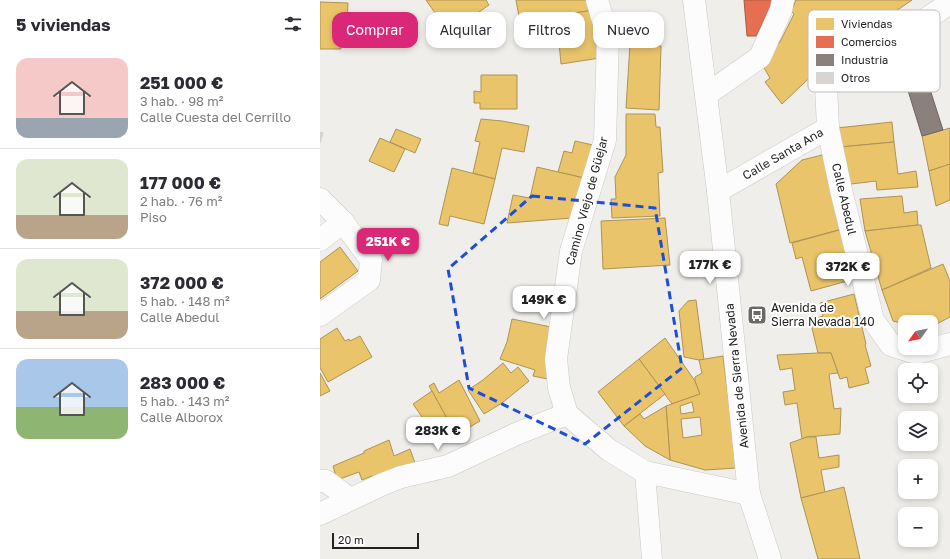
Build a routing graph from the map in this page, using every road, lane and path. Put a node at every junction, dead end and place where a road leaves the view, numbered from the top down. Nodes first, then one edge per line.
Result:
1 (598, 0) edge
2 (694, 0) edge
3 (784, 0) edge
4 (950, 3) edge
5 (940, 10) edge
6 (826, 92) edge
7 (706, 95) junction
8 (828, 128) junction
9 (718, 191) junction
10 (320, 199) edge
11 (343, 222) junction
12 (320, 240) edge
13 (320, 315) edge
14 (950, 344) edge
15 (567, 414) junction
16 (645, 472) junction
17 (320, 481) edge
18 (749, 494) junction
19 (350, 499) junction
20 (320, 514) edge
21 (652, 559) edge
22 (770, 559) edge

1 - 15 street, Camino Viejo de Güejar
2 - 7 street, Avenida de Sierra Nevada
3 - 7 street
4 - 5 street, Calle Santa Ana
6 - 8 street, Calle Santa Ana
7 - 9 street, Avenida de Sierra Nevada
8 - 9 street, Calle Santa Ana
8 - 14 street, Calle Abedul
9 - 18 street, Avenida de Sierra Nevada
10 - 11 street
11 - 12 street
11 - 13 street
15 - 16 street
15 - 19 street
16 - 18 street
16 - 21 street
17 - 19 street
18 - 22 street, Avenida de Sierra Nevada
19 - 20 street

